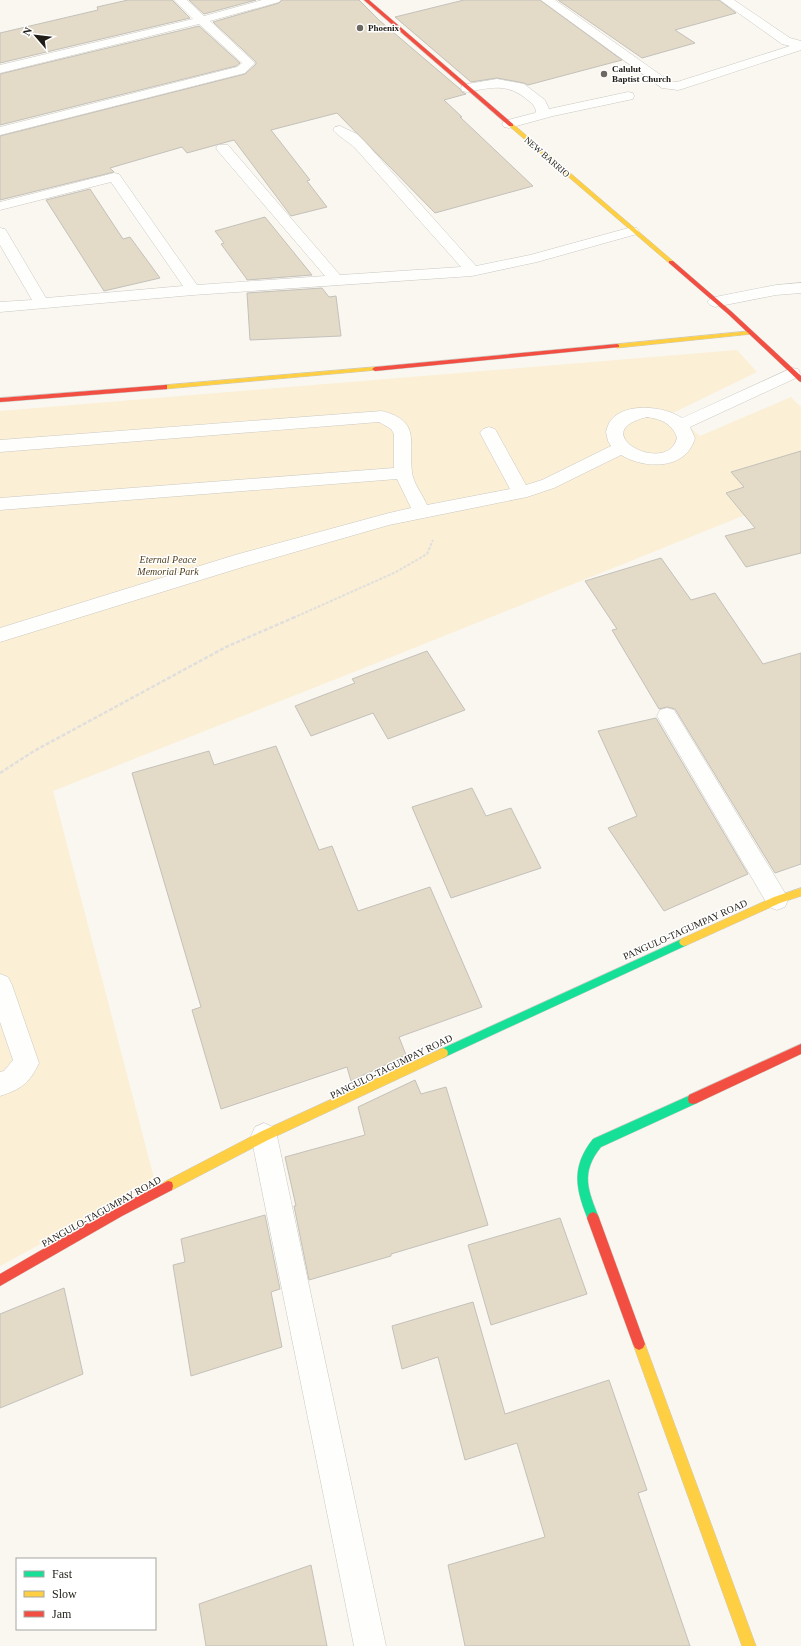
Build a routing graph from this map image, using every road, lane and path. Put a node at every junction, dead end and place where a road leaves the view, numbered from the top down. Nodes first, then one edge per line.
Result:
1 (180, 0) edge
2 (275, 0) edge
3 (366, 0) edge
4 (547, 0) edge
5 (726, 0) edge
6 (202, 20) junction
7 (801, 46) edge
8 (0, 69) edge
9 (467, 88) junction
10 (628, 96) dead end
11 (540, 115) junction
12 (509, 124) junction
13 (340, 130) dead end
14 (0, 131) edge
15 (223, 148) dead end
16 (0, 206) edge
17 (632, 231) junction
18 (0, 232) edge
19 (472, 271) junction
20 (336, 280) junction
21 (801, 288) edge
22 (192, 290) junction
23 (715, 302) junction
24 (42, 304) junction
25 (0, 307) edge
26 (750, 333) junction
27 (796, 376) edge
28 (0, 400) edge
29 (680, 425) junction
30 (489, 433) dead end
31 (0, 446) edge
32 (621, 448) junction
33 (403, 473) junction
34 (521, 493) junction
35 (0, 504) edge
36 (422, 513) junction
37 (0, 636) edge
38 (666, 716) dead end
39 (0, 773) edge
40 (801, 892) edge
41 (777, 900) junction
42 (0, 985) edge
43 (801, 1049) edge
44 (0, 1084) edge
45 (264, 1136) junction
46 (0, 1280) edge
47 (370, 1646) edge
48 (748, 1646) edge

1 - 6 street
2 - 6 street
3 - 9 street, NEW BARRIO
4 - 7 street
5 - 7 street
6 - 8 street
6 - 14 street
9 - 11 street
9 - 12 street, NEW BARRIO
10 - 11 street
11 - 12 street
12 - 17 street, NEW BARRIO
13 - 19 street
15 - 20 street
16 - 22 street
17 - 19 street
17 - 23 street, NEW BARRIO
18 - 24 street
19 - 20 street
20 - 22 street
21 - 23 street
22 - 24 street
23 - 26 street, NEW BARRIO
24 - 25 street
26 - 27 street, NEW BARRIO
26 - 28 street
27 - 29 street
29 - 32 street
29 - 32 street
30 - 34 street
31 - 33 street
32 - 34 street
33 - 35 street
33 - 36 street
34 - 36 street
36 - 37 street
36 - 39 path
38 - 41 street
40 - 41 street, PANGULO-TAGUMPAY ROAD
41 - 45 street, PANGULO-TAGUMPAY ROAD
42 - 44 street
43 - 48 street
45 - 46 street, PANGULO-TAGUMPAY ROAD
45 - 47 street

